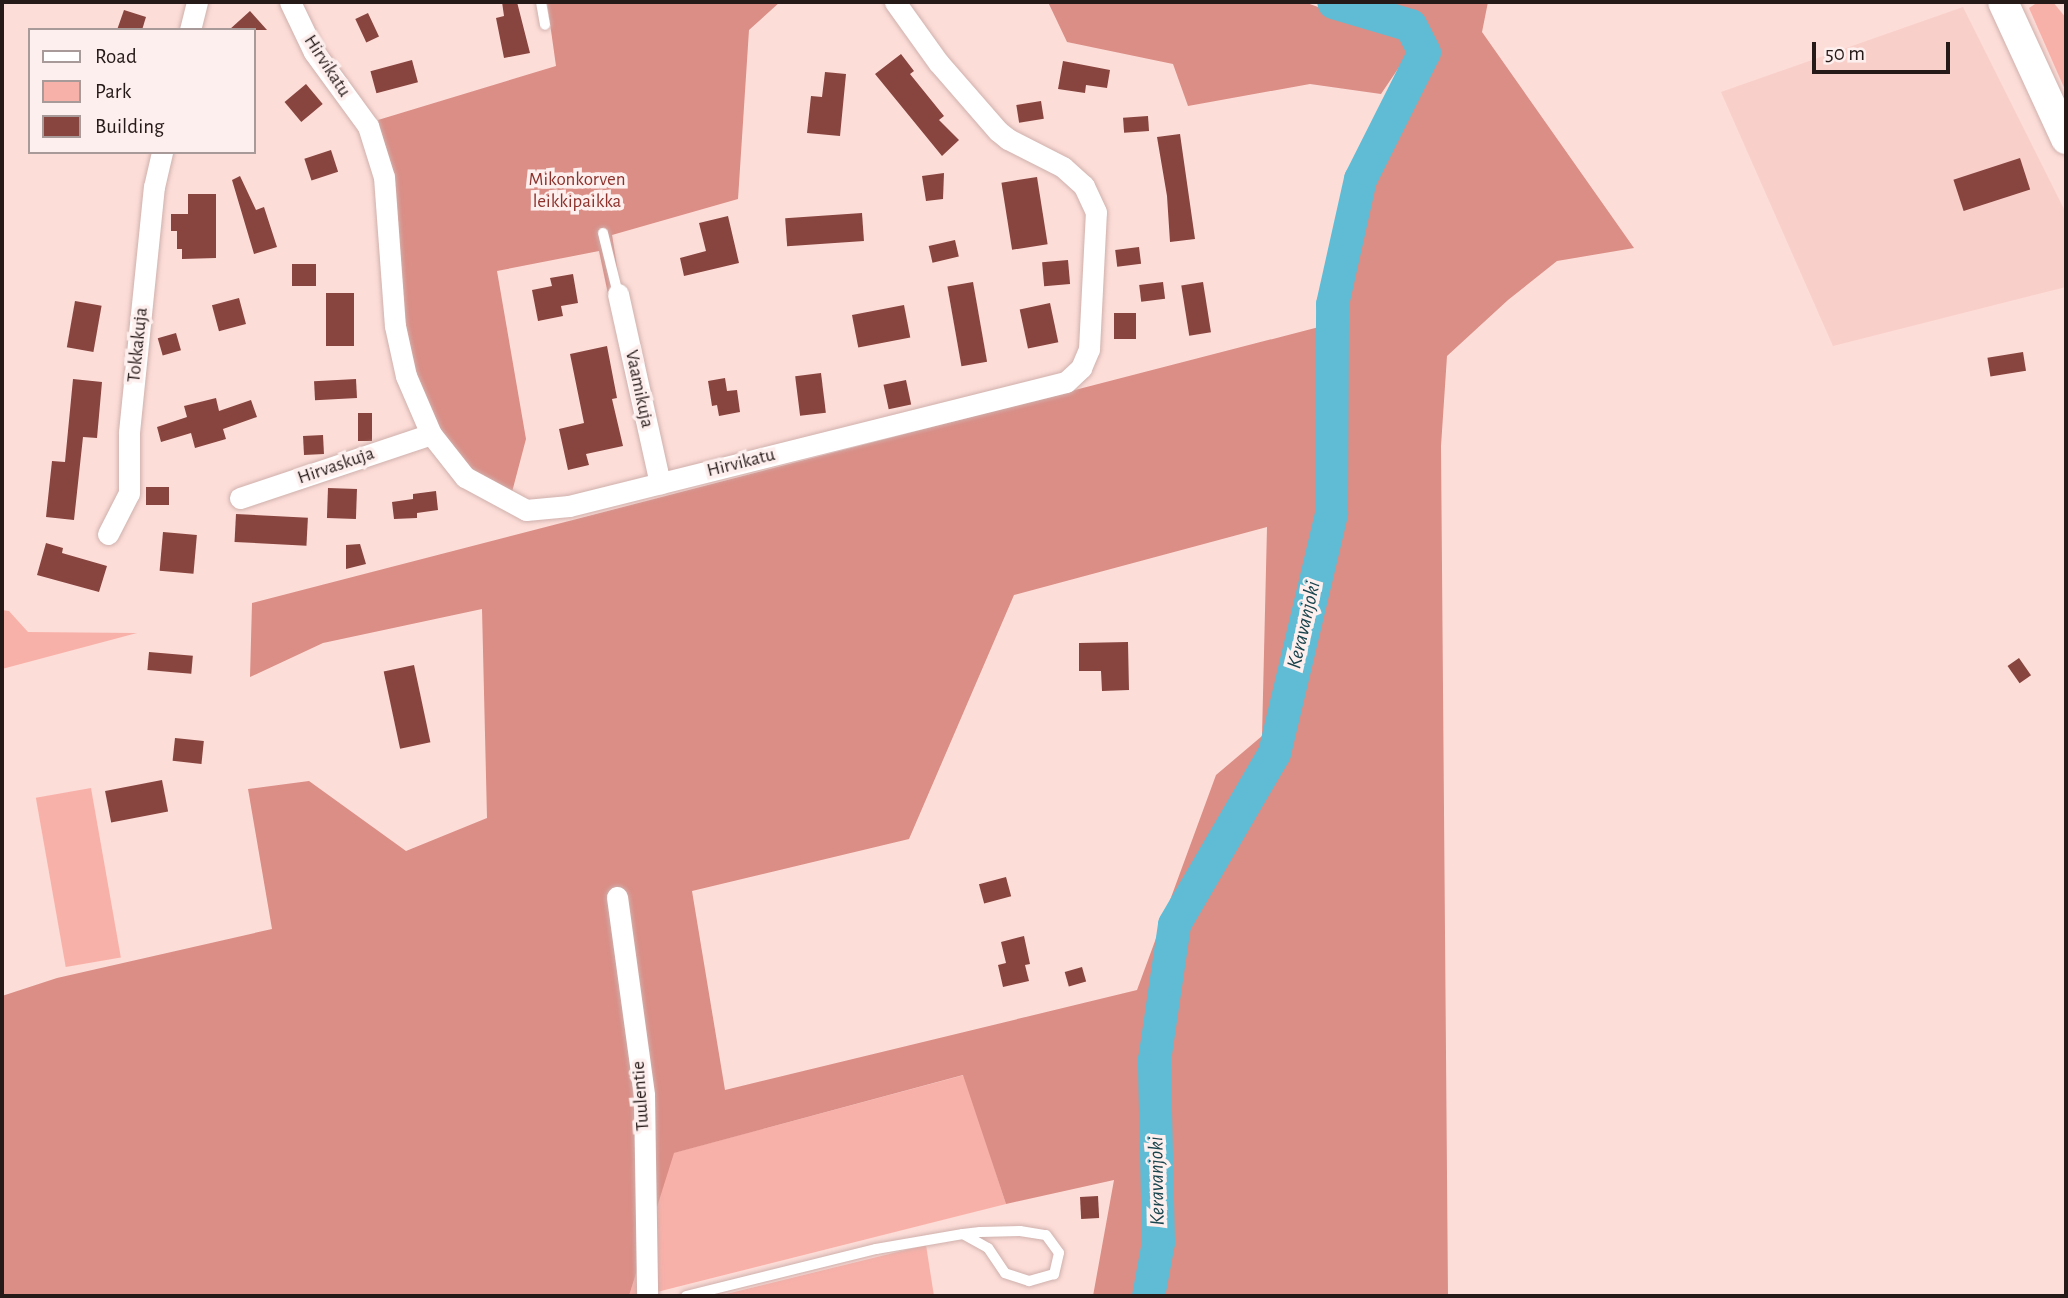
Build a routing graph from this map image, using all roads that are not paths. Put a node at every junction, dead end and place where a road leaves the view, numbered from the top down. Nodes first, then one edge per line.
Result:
1 (197, 2) edge
2 (290, 2) edge
3 (541, 2) edge
4 (895, 2) edge
5 (2003, 2) edge
6 (544, 25) dead end
7 (190, 28) edge
8 (2066, 139) edge
9 (162, 154) edge
10 (603, 233) dead end
11 (618, 294) joint
12 (431, 434) junction
13 (660, 483) junction
14 (240, 498) dead end
15 (108, 534) dead end
16 (617, 897) dead end
17 (963, 1234) junction
18 (647, 1296) edge
19 (686, 1296) edge

1 - 7 street
2 - 12 street, Hirvikatu
3 - 6 lane
4 - 13 street, Hirvikatu
5 - 8 street
9 - 15 street, Tokkakuja
10 - 11 lane
11 - 13 street, Vaamikuja
12 - 13 street, Hirvikatu
12 - 14 street, Hirvaskuja
16 - 18 street, Tuulentie
17 - 17 lane
17 - 19 lane

